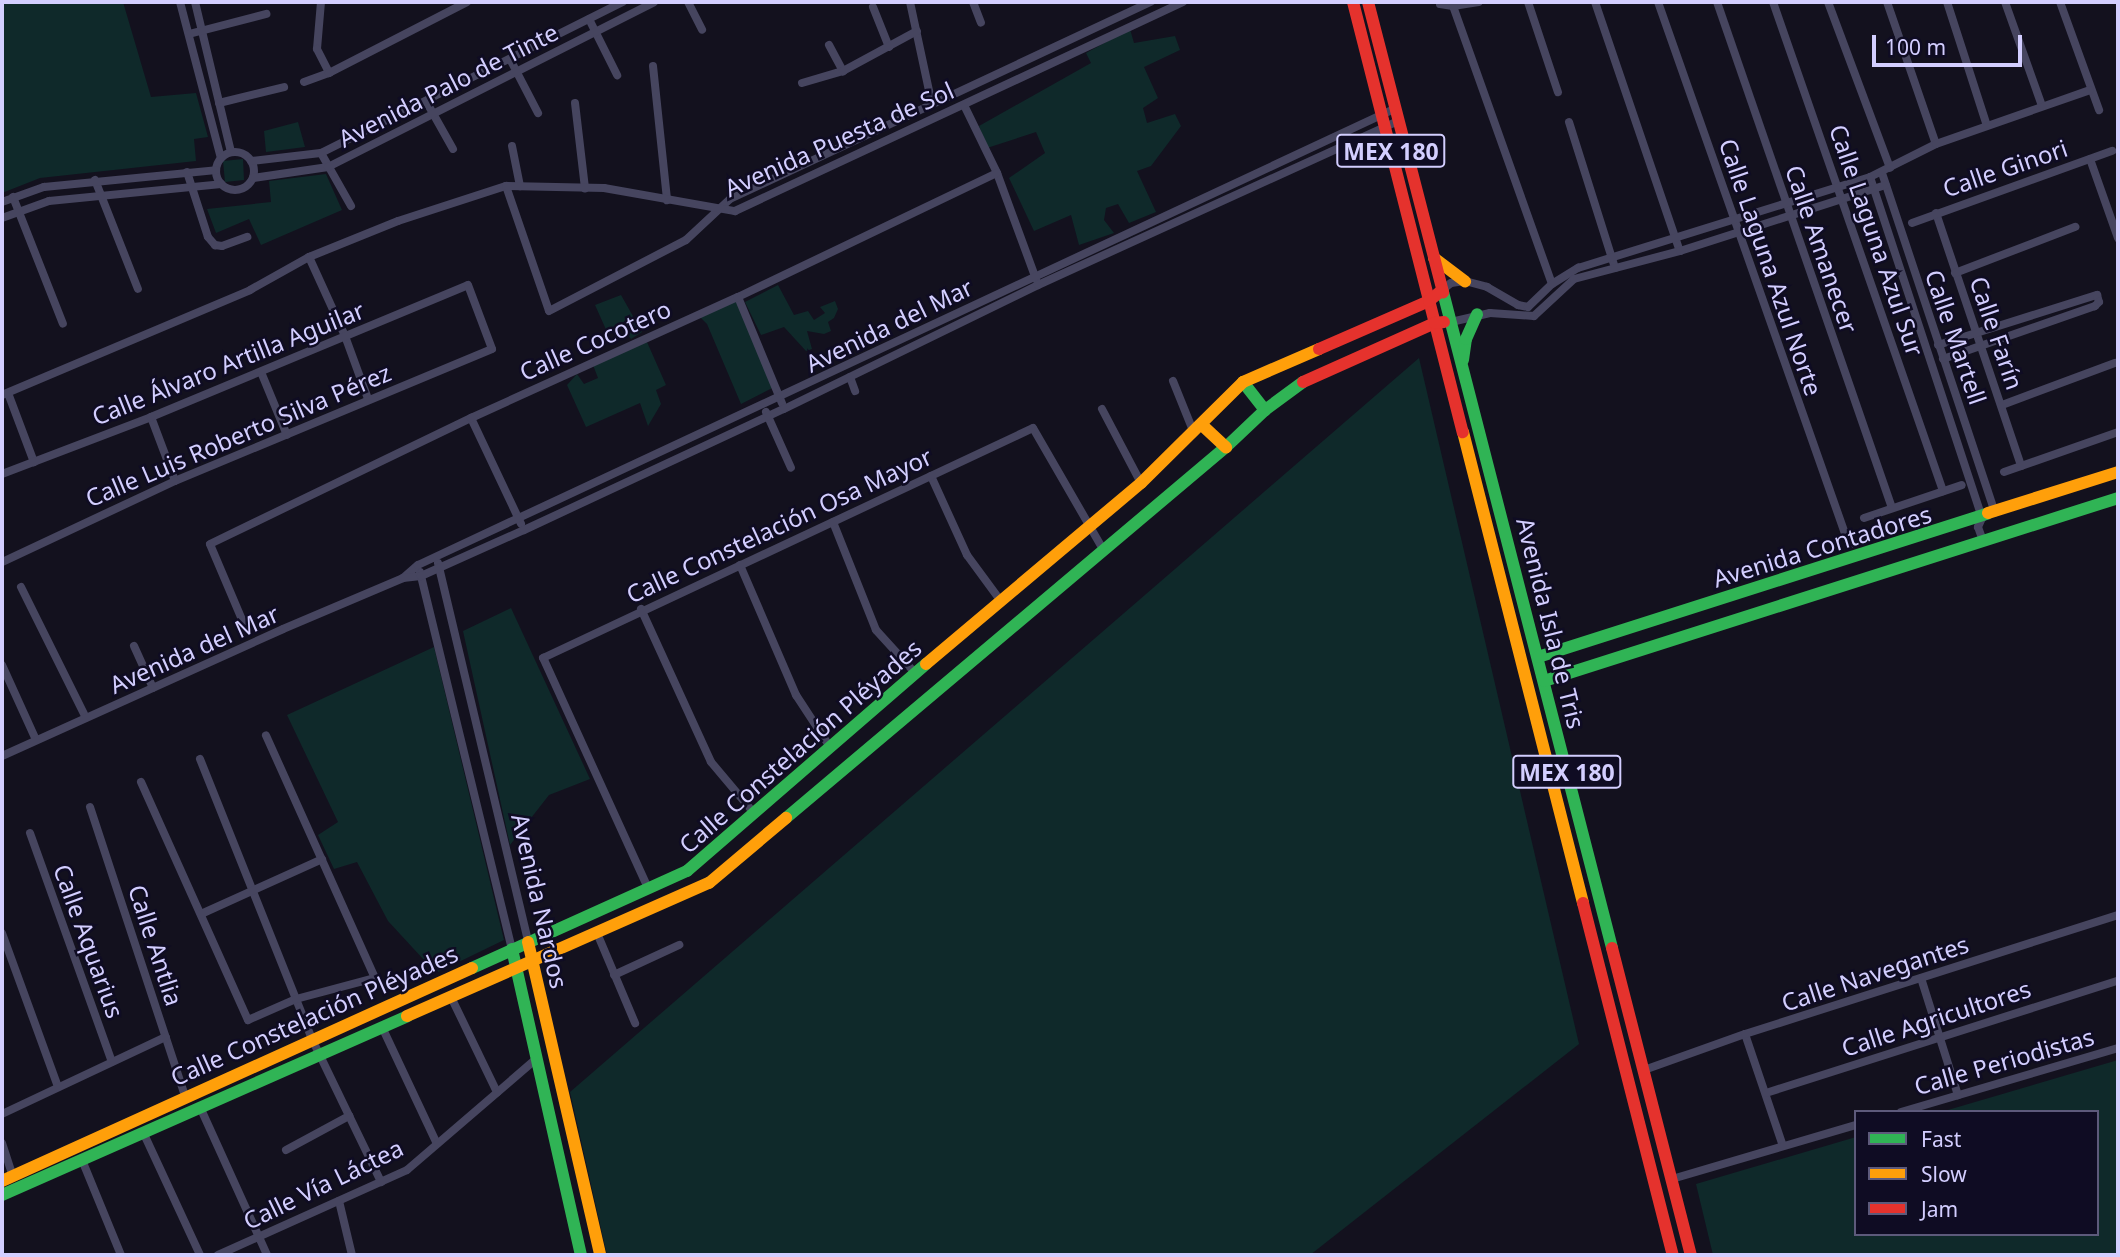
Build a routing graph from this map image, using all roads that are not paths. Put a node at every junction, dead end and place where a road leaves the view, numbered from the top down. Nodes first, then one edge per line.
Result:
1 (180, 2) edge
2 (195, 2) edge
3 (321, 2) edge
4 (467, 2) edge
5 (623, 2) edge
6 (654, 2) edge
7 (688, 2) edge
8 (910, 2) edge
9 (973, 2) edge
10 (1151, 2) edge
11 (1183, 2) edge
12 (1353, 2) edge
13 (1368, 2) edge
14 (1479, 2) edge
15 (1528, 2) edge
16 (1595, 2) edge
17 (1658, 2) edge
18 (1717, 2) edge
19 (1773, 2) edge
20 (1828, 2) edge
21 (1887, 2) edge
22 (1947, 2) edge
23 (2005, 2) edge
24 (2060, 2) edge
25 (1140, 4) edge
26 (1440, 4) dead end
27 (1453, 6) junction
28 (873, 7) dead end
29 (266, 14) dead end
30 (589, 19) junction
31 (981, 23) dead end
32 (202, 30) junction
33 (702, 30) dead end
34 (596, 31) junction
35 (917, 31) junction
36 (189, 34) junction
37 (829, 45) dead end
38 (889, 47) junction
39 (510, 59) junction
40 (653, 66) dead end
41 (843, 71) junction
42 (516, 72) junction
43 (329, 73) junction
44 (617, 75) dead end
45 (304, 82) dead end
46 (802, 83) dead end
47 (284, 87) dead end
48 (2090, 90) junction
49 (1559, 92) dead end
50 (426, 101) junction
51 (221, 103) junction
52 (575, 103) dead end
53 (932, 105) junction
54 (964, 105) junction
55 (209, 106) junction
56 (2042, 106) junction
57 (2099, 110) dead end
58 (538, 113) dead end
59 (912, 113) junction
60 (434, 114) junction
61 (1396, 115) junction
62 (1383, 120) junction
63 (1569, 122) dead end
64 (918, 126) junction
65 (1987, 126) junction
66 (850, 142) junction
67 (1936, 144) junction
68 (512, 146) dead end
69 (453, 149) dead end
70 (2112, 151) dead end
71 (231, 152) junction
72 (321, 153) junction
73 (857, 154) junction
74 (221, 158) junction
75 (2090, 159) junction
76 (251, 161) junction
77 (328, 167) junction
78 (1890, 168) junction
79 (216, 170) junction
80 (187, 172) junction
81 (997, 173) junction
82 (1882, 173) junction
83 (779, 175) junction
84 (1870, 177) junction
85 (253, 178) junction
86 (95, 180) junction
87 (221, 184) junction
88 (506, 186) junction
89 (520, 186) junction
90 (1886, 186) junction
91 (190, 187) junction
92 (785, 187) junction
93 (585, 188) junction
94 (1838, 188) junction
95 (1873, 189) junction
96 (100, 194) junction
97 (13, 197) junction
98 (667, 200) junction
99 (1842, 200) junction
100 (2, 202) edge
101 (1787, 204) junction
102 (351, 206) dead end
103 (717, 210) junction
104 (18, 212) junction
105 (1936, 213) junction
106 (1791, 217) junction
107 (2, 218) edge
108 (1733, 222) junction
109 (1912, 223) dead end
110 (2074, 227) dead end
111 (1737, 233) junction
112 (247, 237) dead end
113 (2118, 238) edge
114 (1676, 239) junction
115 (1679, 251) junction
116 (309, 257) junction
117 (1611, 257) junction
118 (1434, 258) junction
119 (1615, 268) junction
120 (1955, 273) junction
121 (1037, 280) junction
122 (1465, 281) junction
123 (1552, 284) junction
124 (138, 289) dead end
125 (1442, 290) junction
126 (738, 297) junction
127 (1429, 301) junction
128 (2036, 313) junction
129 (1477, 314) junction
130 (1928, 314) junction
131 (1916, 318) junction
132 (1451, 322) junction
133 (1435, 323) junction
134 (63, 324) dead end
135 (2041, 324) junction
136 (1975, 332) junction
137 (345, 336) junction
138 (1938, 345) junction
139 (1979, 345) junction
140 (492, 349) joint
141 (1943, 359) junction
142 (1463, 363) junction
143 (2115, 363) dead end
144 (261, 372) junction
145 (849, 377) junction
146 (1950, 379) junction
147 (1173, 381) dead end
148 (1243, 382) junction
149 (1938, 384) junction
150 (855, 391) dead end
151 (5, 394) edge
152 (368, 399) junction
153 (780, 399) junction
154 (2002, 405) junction
155 (763, 406) junction
156 (784, 409) junction
157 (1102, 409) dead end
158 (1265, 410) junction
159 (768, 416) junction
160 (150, 417) junction
161 (471, 418) junction
162 (1198, 429) junction
163 (2118, 432) edge
164 (287, 435) junction
165 (1226, 447) junction
166 (34, 461) junction
167 (2021, 466) junction
168 (791, 468) dead end
169 (2004, 472) dead end
170 (2118, 472) edge
171 (2, 474) edge
172 (931, 477) junction
173 (175, 481) junction
174 (1140, 483) junction
175 (1962, 485) dead end
176 (1943, 491) junction
177 (2118, 498) edge
178 (1892, 509) junction
179 (1995, 513) junction
180 (1864, 517) dead end
181 (1982, 518) junction
182 (519, 520) junction
183 (833, 522) junction
184 (1088, 526) junction
185 (524, 530) junction
186 (1983, 541) junction
187 (1849, 545) dead end
188 (1104, 551) junction
189 (2, 562) edge
190 (438, 562) junction
191 (418, 565) junction
192 (740, 565) junction
193 (421, 576) junction
194 (403, 578) junction
195 (21, 587) dead end
196 (1000, 600) junction
197 (640, 609) junction
198 (246, 629) dead end
199 (134, 646) dead end
200 (1538, 657) junction
201 (2, 665) edge
202 (916, 674) junction
203 (1544, 681) junction
204 (153, 688) junction
205 (86, 718) junction
206 (266, 735) dead end
207 (36, 740) junction
208 (830, 747) junction
209 (2, 756) edge
210 (200, 759) dead end
211 (141, 782) dead end
212 (90, 807) dead end
213 (754, 813) junction
214 (30, 833) dead end
215 (322, 859) junction
216 (687, 870) junction
217 (648, 888) junction
218 (696, 889) junction
219 (254, 890) junction
220 (201, 914) junction
221 (2118, 915) edge
222 (2, 933) edge
223 (597, 933) junction
224 (528, 942) junction
225 (679, 945) dead end
226 (512, 949) junction
227 (533, 961) junction
228 (516, 969) junction
229 (614, 975) junction
230 (1921, 978) junction
231 (2118, 981) edge
232 (451, 997) junction
233 (296, 999) junction
234 (635, 1023) dead end
235 (382, 1027) junction
236 (1745, 1034) junction
237 (166, 1037) junction
238 (1940, 1038) junction
239 (312, 1039) junction
240 (2118, 1048) edge
241 (320, 1054) junction
242 (536, 1059) junction
243 (112, 1062) junction
244 (1644, 1070) junction
245 (58, 1087) junction
246 (497, 1093) junction
247 (1766, 1093) junction
248 (1958, 1095) junction
249 (185, 1096) junction
250 (200, 1107) junction
251 (1908, 1110) edge
252 (2, 1114) edge
253 (349, 1116) junction
254 (1854, 1126) edge
255 (143, 1132) junction
256 (2, 1143) edge
257 (437, 1144) junction
258 (1783, 1146) junction
259 (286, 1150) dead end
260 (82, 1160) junction
261 (7, 1178) edge
262 (1671, 1179) junction
263 (381, 1182) junction
264 (2, 1195) edge
265 (339, 1201) junction
266 (259, 1237) junction
267 (121, 1255) edge
268 (200, 1255) edge
269 (218, 1255) edge
270 (267, 1255) edge
271 (352, 1255) edge
272 (581, 1255) edge
273 (600, 1255) edge
274 (1673, 1255) edge
275 (1690, 1255) edge

1 - 36 street
2 - 32 street
3 - 43 street
4 - 43 street
5 - 30 street, Avenida Palo de Tinte
6 - 34 street, Avenida Palo de Tinte
7 - 33 street
8 - 35 street
9 - 31 street
10 - 25 street, Avenida Puesta de Sol
11 - 54 street, Avenida Puesta de Sol
12 - 62 main road, Avenida Isla de Tris / MEX 180
13 - 61 main road, Avenida Isla de Tris / MEX 180
14 - 27 street
15 - 49 street
16 - 114 street
17 - 108 street, Calle Laguna Azul Norte
18 - 101 street, Calle Amanecer
19 - 94 street, Calle Laguna Azul Sur
20 - 78 street
21 - 67 street
22 - 65 street
23 - 56 street
24 - 48 street
25 - 53 street, Avenida Puesta de Sol
26 - 27 street
27 - 123 street
28 - 38 street
29 - 32 street
30 - 34 street
30 - 39 street, Avenida Palo de Tinte
32 - 36 street
32 - 51 street
34 - 42 street, Avenida Palo de Tinte
34 - 44 street
35 - 38 street
35 - 53 street
36 - 55 street
37 - 41 street
38 - 41 street
39 - 42 street
39 - 50 street, Avenida Palo de Tinte
40 - 98 street
41 - 46 street
42 - 58 street
42 - 60 street, Avenida Palo de Tinte
43 - 45 street
47 - 51 street
48 - 56 street
48 - 57 street
50 - 60 street
50 - 72 street, Avenida Palo de Tinte
51 - 55 street
51 - 71 street
52 - 93 street
53 - 59 street, Avenida Puesta de Sol
54 - 64 street, Avenida Puesta de Sol
54 - 81 street
55 - 74 street
56 - 65 street
59 - 64 street
59 - 66 street, Avenida Puesta de Sol
60 - 69 street
60 - 77 street, Avenida Palo de Tinte
61 - 62 street, Avenida del Mar
61 - 62 street, Avenida del Mar
61 - 118 main road, Avenida Isla de Tris / MEX 180
62 - 121 street, Avenida del Mar
62 - 121 street, Avenida del Mar
62 - 127 main road, Avenida Isla de Tris / MEX 180
63 - 117 street
64 - 73 street, Avenida Puesta de Sol
65 - 67 street
66 - 73 street
66 - 83 street, Avenida Puesta de Sol
67 - 78 street
68 - 89 street
70 - 75 street, Calle Ginori
71 - 74 street
71 - 76 street
72 - 76 street, Avenida Palo de Tinte
72 - 77 street
73 - 92 street, Avenida Puesta de Sol
74 - 79 street
75 - 105 street, Calle Ginori
75 - 113 street
76 - 85 street
77 - 85 street, Avenida Palo de Tinte
77 - 102 street
78 - 82 street
79 - 80 street
79 - 87 street
80 - 86 street
80 - 91 street
81 - 121 street
81 - 126 street, Calle Cocotero
82 - 84 street
82 - 90 street, Calle Martell
83 - 92 street
83 - 103 street, Avenida Puesta de Sol
84 - 94 street
84 - 95 street, Calle Martell
85 - 87 street
86 - 96 street
86 - 97 street
87 - 91 street
88 - 89 street
88 - 103 street
88 - 116 street
89 - 93 street
90 - 95 street
90 - 130 street, Calle Martell
91 - 96 street
91 - 112 street
92 - 103 street, Avenida Puesta de Sol
93 - 98 street
94 - 99 street, Calle Laguna Azul Sur
94 - 101 street
95 - 99 street
95 - 131 street, Calle Martell
96 - 104 street
96 - 124 street
97 - 100 street
97 - 104 street
98 - 103 street
99 - 106 street
99 - 176 street, Calle Laguna Azul Sur
101 - 106 street, Calle Amanecer
101 - 108 street
104 - 107 street
104 - 134 street
105 - 109 street, Calle Ginori
105 - 120 street, Calle Farín
106 - 111 street
106 - 178 street, Calle Amanecer
108 - 111 street, Calle Laguna Azul Norte
108 - 114 street
110 - 120 street
111 - 115 street
111 - 187 street, Calle Laguna Azul Norte
114 - 115 street
114 - 117 street
115 - 119 street
116 - 137 street
116 - 151 street
117 - 119 street
117 - 123 street
118 - 122 main road
118 - 125 main road, Avenida Isla de Tris / MEX 180
119 - 129 street
120 - 136 street, Calle Farín
121 - 145 street, Avenida del Mar
121 - 153 street, Avenida del Mar
122 - 123 street
122 - 125 street
125 - 127 main road, Calle Constelación Pléyades
125 - 132 main road, Avenida Isla de Tris / MEX 180
126 - 153 street
126 - 161 street, Calle Cocotero
127 - 133 main road, Avenida Isla de Tris / MEX 180
127 - 148 main road, Calle Constelación Pléyades
128 - 135 street
128 - 135 street
128 - 136 street
129 - 132 street
129 - 142 main road
130 - 131 street
130 - 138 street, Calle Martell
131 - 149 street, Calle Martell
132 - 133 main road, Calle Constelación Pléyades
132 - 142 main road, Avenida Isla de Tris / MEX 180
133 - 158 main road, Calle Constelación Pléyades
133 - 274 main road, Avenida Isla de Tris / MEX 180
135 - 139 street
136 - 138 street
136 - 139 street, Calle Farín
137 - 140 street, Calle Álvaro Artilla Aguilar
137 - 144 street, Calle Álvaro Artilla Aguilar
137 - 152 street
138 - 141 street, Calle Martell
139 - 141 street
139 - 154 street, Calle Farín
140 - 152 street, Calle Luis Roberto Silva Pérez
141 - 146 street, Calle Martell
142 - 200 main road, Avenida Isla de Tris / MEX 180
143 - 154 street
144 - 160 street, Calle Álvaro Artilla Aguilar
144 - 164 street
145 - 150 street
145 - 156 street, Avenida del Mar
146 - 149 street
146 - 179 street, Calle Martell
147 - 162 street
148 - 158 main road
148 - 162 main road, Calle Constelación Pléyades
149 - 181 street, Calle Martell
151 - 166 street
152 - 164 street, Calle Luis Roberto Silva Pérez
153 - 155 street, Avenida del Mar
153 - 156 street
154 - 167 street, Calle Farín
155 - 159 street
155 - 182 street, Avenida del Mar
156 - 159 street, Avenida del Mar
157 - 174 street
158 - 165 main road, Calle Constelación Pléyades
159 - 168 street
159 - 185 street, Avenida del Mar
160 - 166 street, Calle Álvaro Artilla Aguilar
160 - 173 street
161 - 182 street
161 - 198 street, Calle Cocotero
162 - 165 main road
162 - 174 main road, Calle Constelación Pléyades
163 - 167 street
164 - 173 street, Calle Luis Roberto Silva Pérez
165 - 188 main road, Calle Constelación Pléyades
166 - 171 street, Calle Álvaro Artilla Aguilar
167 - 169 street
170 - 179 main road, Avenida Contadores
172 - 183 street, Calle Constelación Osa Mayor
172 - 184 street, Calle Constelación Osa Mayor
172 - 196 street
173 - 189 street, Calle Luis Roberto Silva Pérez
174 - 184 main road, Calle Constelación Pléyades
175 - 176 street
176 - 178 street
177 - 186 main road, Avenida Contadores
178 - 180 street
179 - 181 main road, Avenida Contadores
181 - 186 street, Calle Martell
181 - 200 main road, Avenida Contadores
182 - 185 street
182 - 190 street, Avenida del Mar
183 - 192 street, Calle Constelación Osa Mayor
183 - 202 street
184 - 188 street
184 - 196 main road, Calle Constelación Pléyades
185 - 190 street, Avenida del Mar
186 - 203 main road, Avenida Contadores
188 - 218 main road, Calle Constelación Pléyades
190 - 191 street, Avenida del Mar
190 - 193 street, Avenida del Mar
190 - 224 street, Avenida Nardos
191 - 193 street, Avenida Nardos
191 - 194 street, Avenida del Mar
192 - 197 street, Calle Constelación Osa Mayor
192 - 208 street
193 - 194 street, Avenida del Mar
193 - 226 street, Avenida Nardos
194 - 204 street, Avenida del Mar
195 - 205 street
196 - 202 main road, Calle Constelación Pléyades
197 - 213 street
197 - 217 street, Calle Constelación Osa Mayor
199 - 204 street
200 - 203 main road, Avenida Isla de Tris / MEX 180
201 - 207 street
202 - 208 main road, Calle Constelación Pléyades
203 - 244 main road, Avenida Isla de Tris / MEX 180
204 - 205 street, Avenida del Mar
205 - 207 street, Avenida del Mar
206 - 215 street
207 - 209 street, Avenida del Mar
208 - 213 main road, Calle Constelación Pléyades
210 - 219 street
211 - 220 street
212 - 237 street, Calle Antlia
213 - 216 main road, Calle Constelación Pléyades
214 - 243 street, Calle Aquarius
215 - 219 street
215 - 233 street
216 - 217 main road, Calle Constelación Pléyades
216 - 218 main road
217 - 224 main road, Calle Constelación Pléyades
218 - 223 main road, Calle Constelación Pléyades
219 - 220 street
219 - 233 street
220 - 233 street
221 - 230 street, Calle Navegantes
222 - 245 street
223 - 227 main road, Calle Constelación Pléyades
223 - 229 street
224 - 226 main road, Calle Constelación Pléyades
224 - 227 main road, Avenida Nardos
225 - 229 street
226 - 228 main road, Avenida Nardos
226 - 239 main road, Calle Constelación Pléyades
227 - 228 main road, Calle Constelación Pléyades
227 - 273 main road, Avenida Nardos
228 - 232 main road, Calle Constelación Pléyades
228 - 242 main road, Avenida Nardos
229 - 234 street
230 - 236 street, Calle Navegantes
230 - 238 street
231 - 238 street, Calle Agricultores
232 - 235 main road, Calle Constelación Pléyades
232 - 246 street
233 - 239 street
235 - 241 main road, Calle Constelación Pléyades
235 - 257 street
236 - 244 street, Calle Navegantes
236 - 247 street
237 - 243 street
237 - 249 street, Calle Antlia
238 - 247 street, Calle Agricultores
238 - 248 street
239 - 241 street
239 - 249 main road, Calle Constelación Pléyades
240 - 248 street, Calle Periodistas
241 - 250 main road, Calle Constelación Pléyades
241 - 253 street
242 - 246 street, Calle Vía Láctea
242 - 272 main road, Avenida Nardos
243 - 245 street
244 - 262 main road, Avenida Isla de Tris / MEX 180
245 - 252 street
246 - 257 street, Calle Vía Láctea
247 - 258 street
248 - 251 street, Calle Periodistas
249 - 261 main road, Calle Constelación Pléyades
250 - 255 main road, Calle Constelación Pléyades
250 - 266 street
253 - 259 street
253 - 263 street
254 - 258 street
255 - 260 main road, Calle Constelación Pléyades
255 - 268 street
256 - 261 street
257 - 263 street, Calle Vía Láctea
258 - 262 street
260 - 264 main road, Calle Constelación Pléyades
260 - 267 street
262 - 275 main road, Avenida Isla de Tris / MEX 180
263 - 265 street, Calle Vía Láctea
265 - 266 street, Calle Vía Láctea
265 - 271 street
266 - 269 street, Calle Vía Láctea
266 - 270 street

